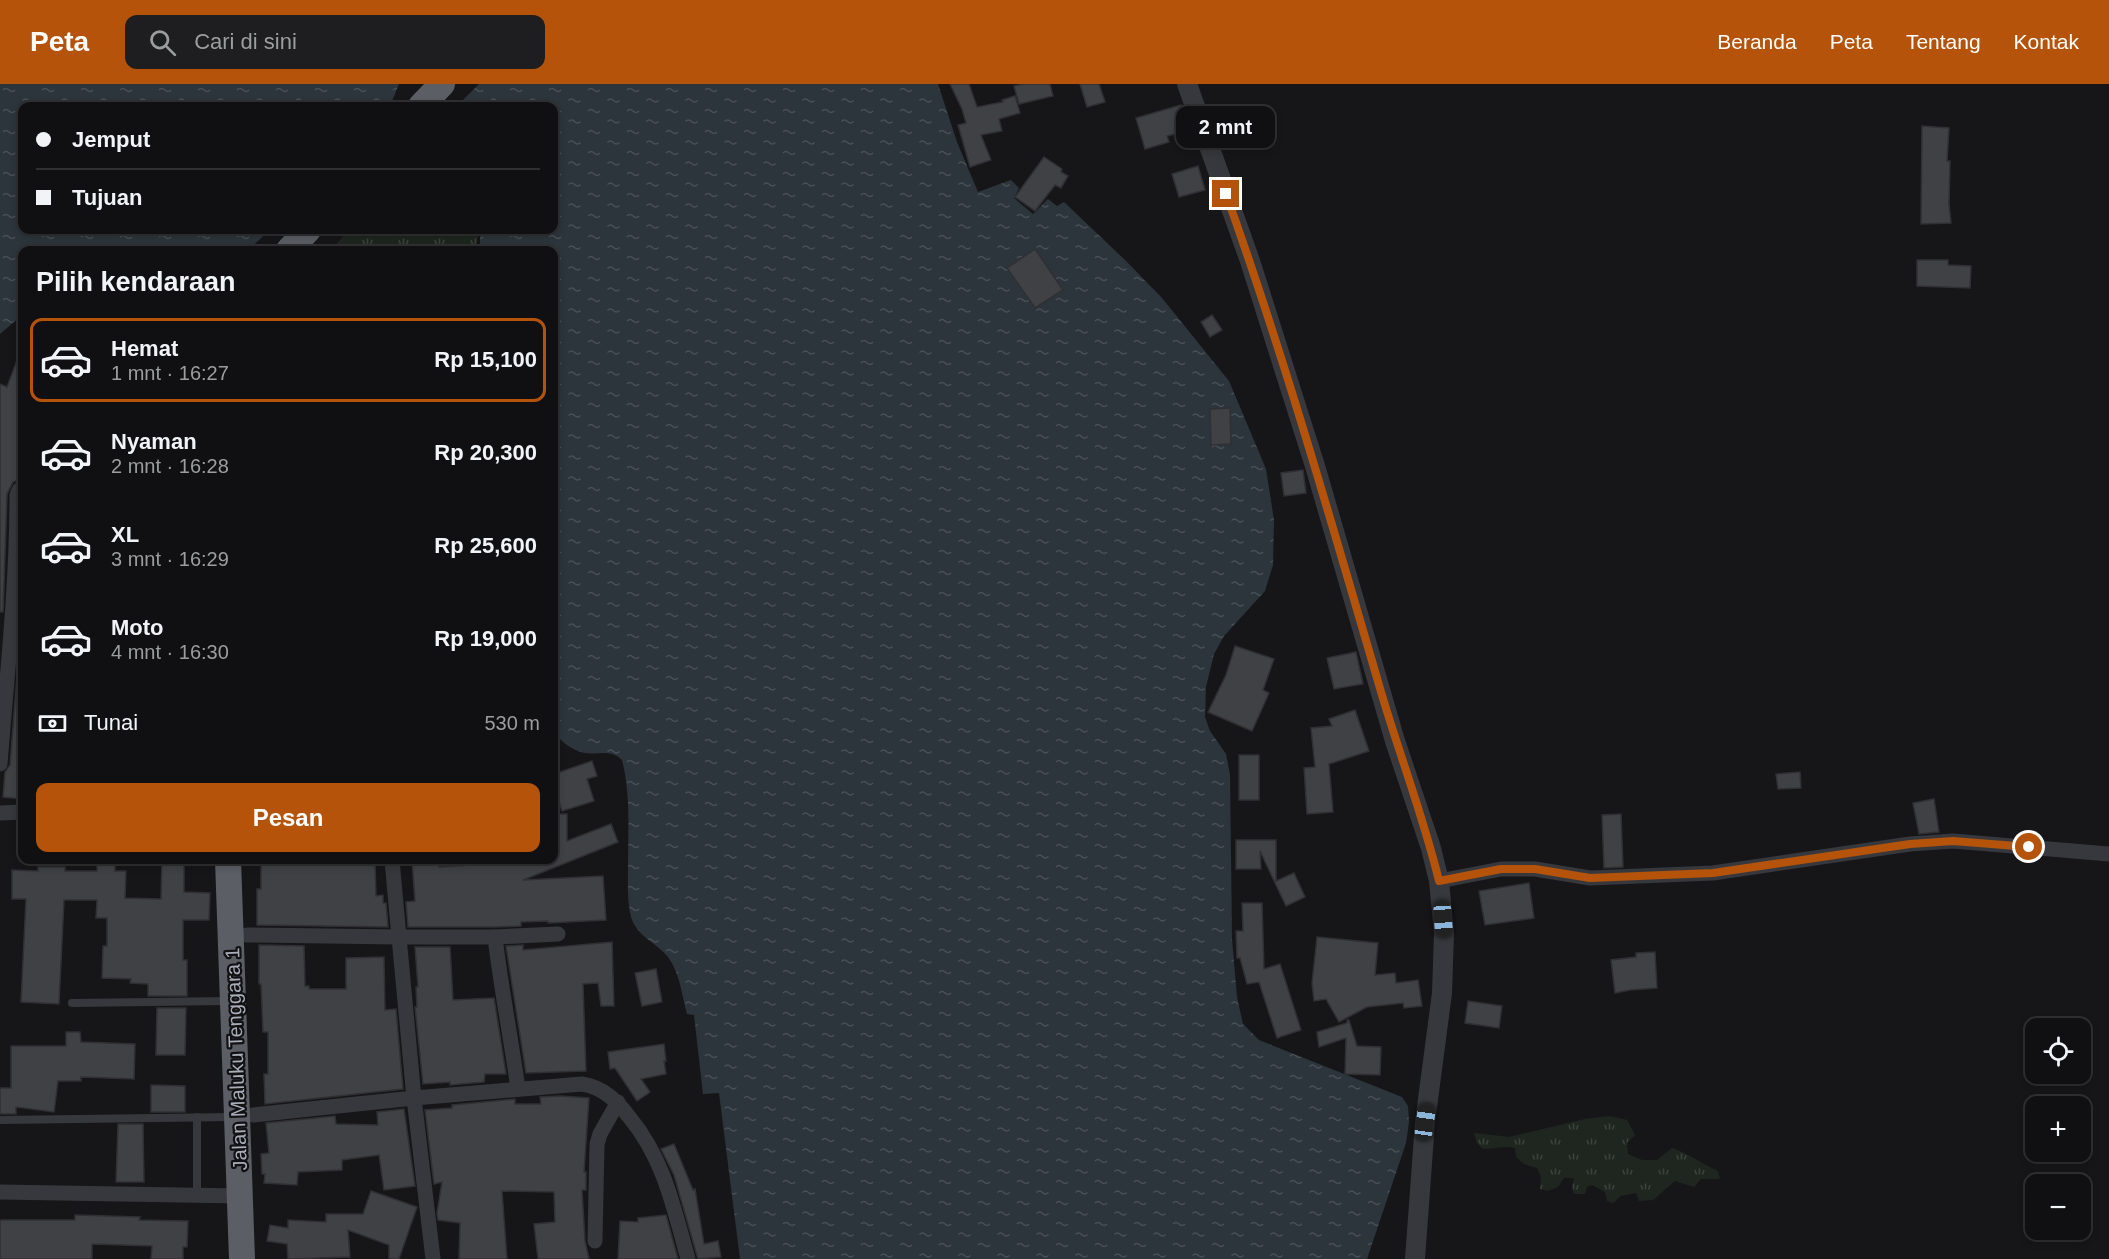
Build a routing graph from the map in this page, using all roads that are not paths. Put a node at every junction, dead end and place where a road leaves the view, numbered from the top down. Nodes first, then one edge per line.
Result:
1 (442, 84) edge
2 (1187, 84) edge
3 (426, 102) edge
4 (304, 234) edge
5 (293, 246) edge
6 (18, 492) edge
7 (12, 627) edge
8 (0, 764) edge
9 (18, 812) edge
10 (0, 813) edge
11 (2109, 854) edge
12 (228, 864) edge
13 (246, 864) edge
14 (392, 864) edge
15 (1439, 881) junction
16 (558, 934) dead end
17 (247, 935) junction
18 (399, 937) junction
19 (495, 937) junction
20 (234, 1001) junction
21 (72, 1003) dead end
22 (518, 1089) junction
23 (414, 1098) junction
24 (618, 1102) junction
25 (246, 1116) junction
26 (197, 1117) junction
27 (0, 1119) edge
28 (0, 1192) edge
29 (197, 1196) junction
30 (241, 1196) junction
31 (595, 1241) dead end
32 (242, 1259) edge
33 (257, 1259) edge
34 (433, 1259) edge
35 (688, 1259) edge
36 (1415, 1259) edge

1 - 3 highway
2 - 15 street
4 - 5 highway
6 - 7 street
7 - 8 street
9 - 10 street
11 - 15 street
12 - 20 highway, Jalan Maluku Tenggara 1
13 - 17 highway, Jalan Maluku Tenggara 1
14 - 18 street
15 - 36 street
16 - 19 street
17 - 18 street
17 - 25 highway, Jalan Maluku Tenggara 1
18 - 19 street
18 - 23 street
19 - 22 street
20 - 21 lane
20 - 25 highway, Jalan Maluku Tenggara 1
22 - 23 street
22 - 24 street
23 - 25 street
23 - 34 street
24 - 31 street
24 - 35 street
25 - 26 lane
25 - 30 highway, Jalan Maluku Tenggara 1
25 - 33 highway, Jalan Maluku Tenggara 1
26 - 27 lane
26 - 29 lane
28 - 29 street
29 - 30 street
30 - 32 highway, Jalan Maluku Tenggara 1

